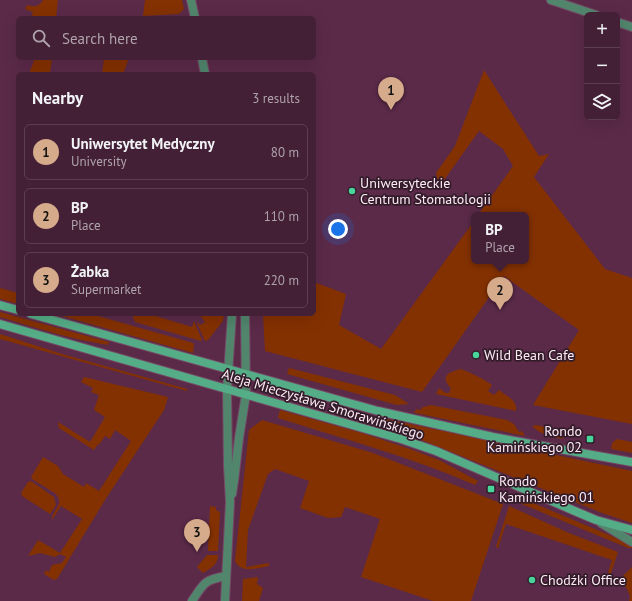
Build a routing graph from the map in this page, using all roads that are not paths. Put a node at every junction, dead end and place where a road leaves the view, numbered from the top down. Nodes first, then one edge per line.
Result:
1 (191, 0) edge
2 (551, 0) edge
3 (587, 12) edge
4 (194, 16) edge
5 (620, 23) edge
6 (632, 27) edge
7 (202, 60) edge
8 (204, 72) edge
9 (0, 305) edge
10 (16, 309) edge
11 (38, 316) edge
12 (232, 316) edge
13 (245, 316) edge
14 (0, 324) edge
15 (229, 369) junction
16 (246, 374) junction
17 (227, 389) junction
18 (246, 394) junction
19 (632, 462) edge
20 (230, 502) junction
21 (596, 520) junction
22 (632, 530) edge
23 (632, 542) edge
24 (226, 576) junction
25 (192, 601) edge
26 (225, 601) edge

1 - 4 street
2 - 3 street
5 - 6 street
7 - 8 street
9 - 10 main road
11 - 15 main road, Aleja Mieczysława Smorawińskiego
12 - 15 street
13 - 16 street
14 - 17 main road, Aleja Mieczysława Smorawińskiego
15 - 16 main road, Aleja Mieczysława Smorawińskiego
15 - 17 street
16 - 18 street
16 - 19 main road, Aleja Mieczysława Smorawińskiego
17 - 18 main road, Aleja Mieczysława Smorawińskiego
17 - 20 street
18 - 20 street
18 - 21 main road, Aleja Mieczysława Smorawińskiego
20 - 24 street
21 - 22 main road, Aleja Mieczysława Smorawińskiego
21 - 23 street
24 - 25 street
24 - 26 street

